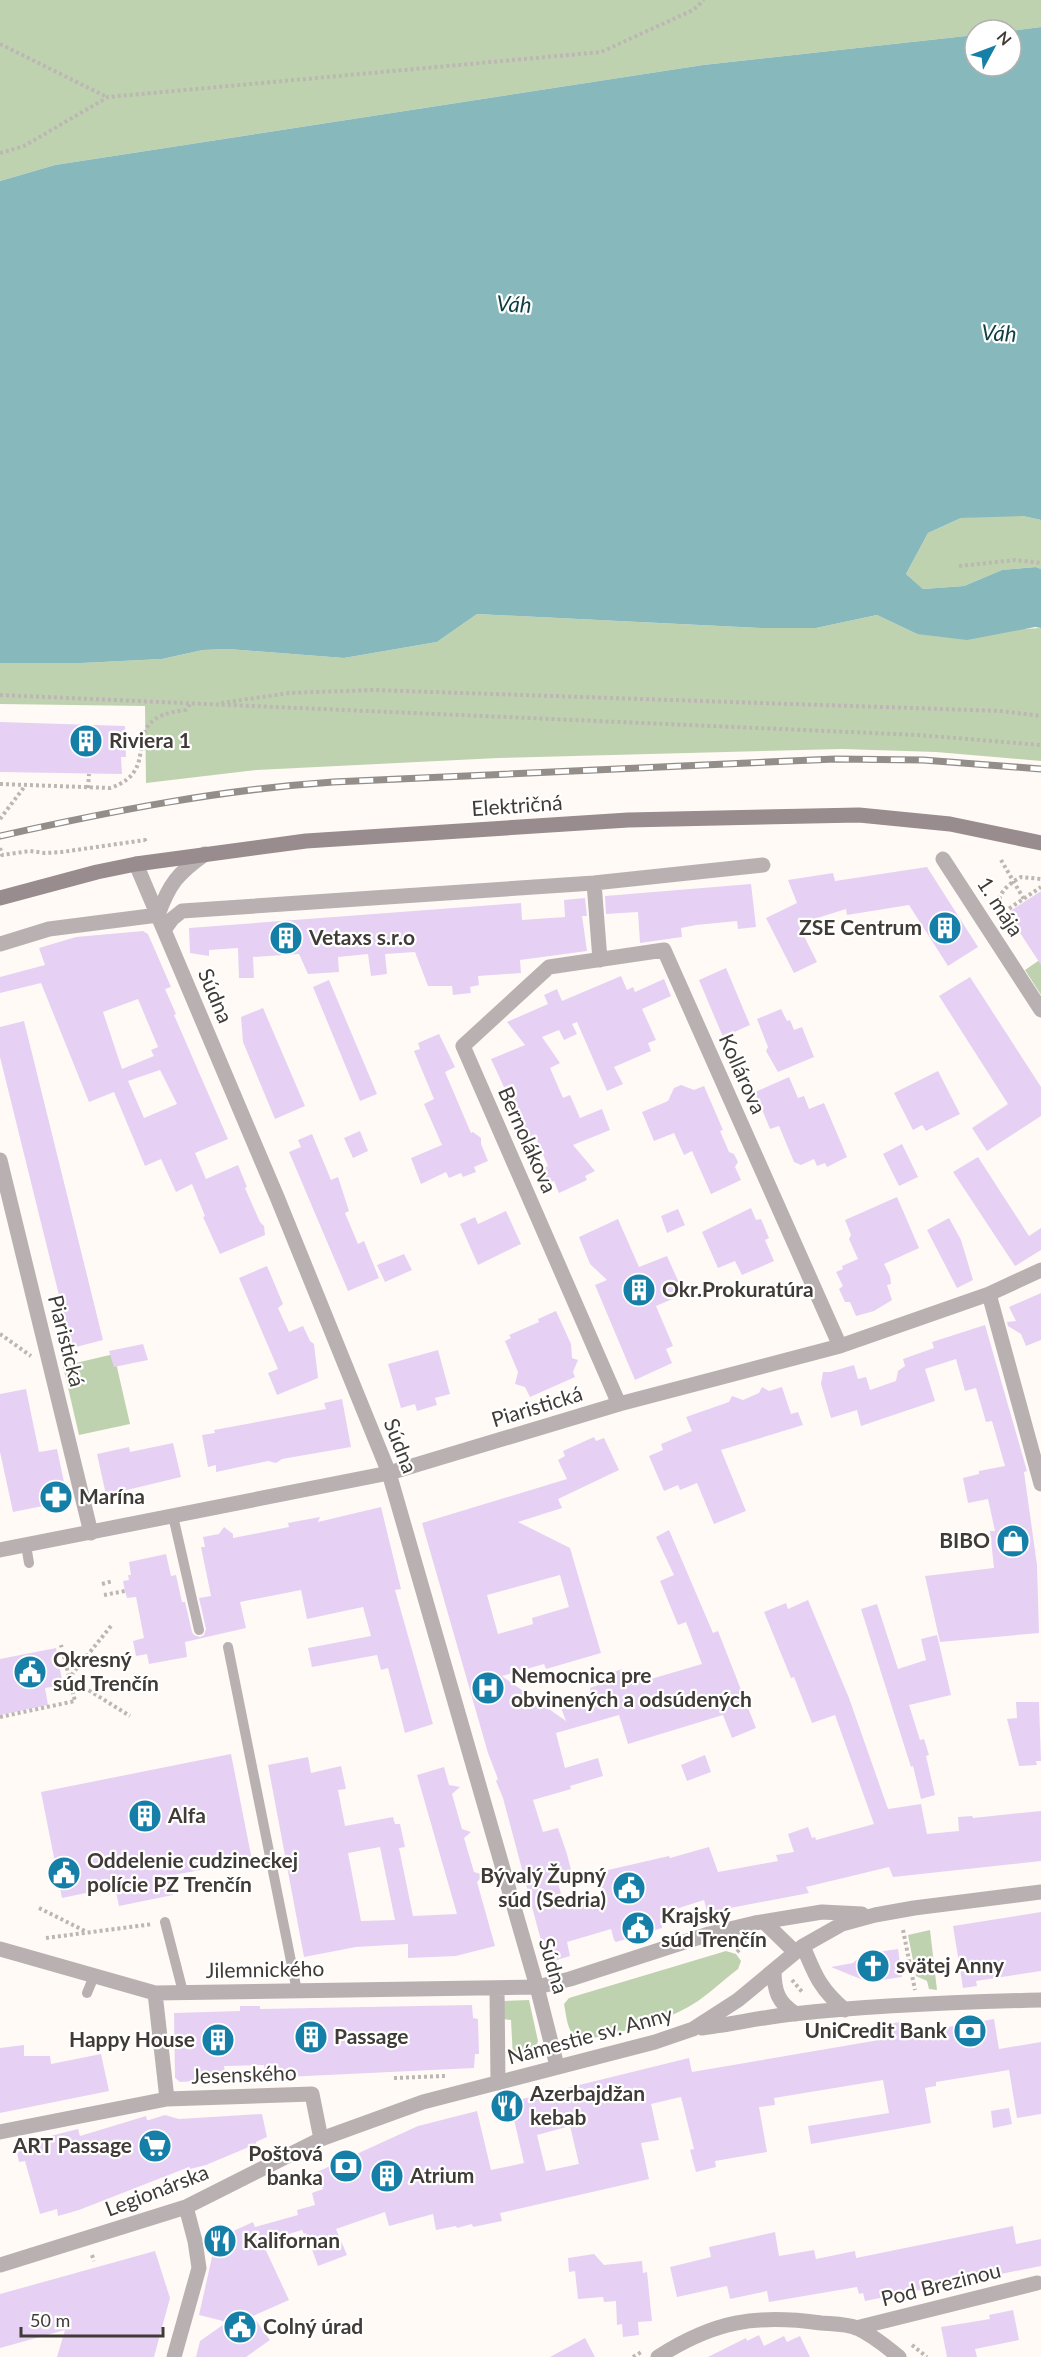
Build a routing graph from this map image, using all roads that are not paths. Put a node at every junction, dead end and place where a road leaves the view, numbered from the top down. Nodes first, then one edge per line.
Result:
1 (1041, 843) edge
2 (205, 854) junction
3 (943, 859) dead end
4 (136, 864) junction
5 (763, 865) dead end
6 (594, 883) junction
7 (0, 898) edge
8 (158, 915) junction
9 (164, 930) junction
10 (0, 944) edge
11 (600, 960) junction
12 (1041, 1010) edge
13 (0, 1160) edge
14 (1041, 1270) edge
15 (989, 1294) junction
16 (840, 1346) junction
17 (619, 1404) junction
18 (389, 1473) junction
19 (1041, 1484) edge
20 (173, 1516) junction
21 (91, 1533) junction
22 (26, 1545) junction
23 (0, 1550) edge
24 (29, 1563) dead end
25 (199, 1630) dead end
26 (228, 1647) dead end
27 (1041, 1892) edge
28 (875, 1915) junction
29 (165, 1922) road end
30 (764, 1922) junction
31 (0, 1949) edge
32 (799, 1949) junction
33 (774, 1970) junction
34 (94, 1976) junction
35 (537, 1987) junction
36 (497, 1988) junction
37 (297, 1991) junction
38 (183, 1992) junction
39 (87, 1993) dead end
40 (155, 1993) junction
41 (1041, 2000) edge
42 (845, 2010) junction
43 (796, 2014) junction
44 (693, 2029) junction
45 (557, 2066) junction
46 (498, 2083) junction
47 (167, 2099) junction
48 (0, 2132) edge
49 (321, 2139) junction
50 (186, 2207) junction
51 (1, 2263) edge
52 (1037, 2283) dead end
53 (856, 2328) junction
54 (174, 2357) edge
55 (658, 2357) edge
56 (899, 2357) edge

1 - 2 main road, Električná
2 - 4 main road, Električná
2 - 8 street
3 - 12 street, 1. mája
4 - 7 main road, Električná
4 - 8 street, Súdna
5 - 6 street
6 - 9 street
6 - 11 street
8 - 9 street, Súdna
8 - 10 street
9 - 18 street, Súdna
11 - 16 street, Kollárova
11 - 17 street, Bernolákova
13 - 21 street, Piaristická
14 - 15 street, Piaristická
15 - 16 street, Piaristická
15 - 19 street
16 - 17 street, Piaristická
17 - 18 street, Piaristická
18 - 20 street, Piaristická
18 - 35 street, Súdna
20 - 21 street, Piaristická
20 - 25 lane
21 - 22 street, Piaristická
22 - 23 street, Piaristická
22 - 24 lane
26 - 37 lane
27 - 28 street, Námestie sv. Anny
28 - 30 street, Námestie sv. Anny
28 - 32 street, Námestie sv. Anny
29 - 38 lane
30 - 32 street
30 - 35 street, Námestie sv. Anny
31 - 34 street, Jilemnického
32 - 33 street, Námestie sv. Anny
32 - 42 street
33 - 43 street
33 - 44 street, Námestie sv. Anny
34 - 39 lane
34 - 40 street, Jilemnického
35 - 36 street, Jilemnického
35 - 45 street, Súdna
36 - 37 street, Jilemnického
36 - 46 street, Námestie sv. Anny
37 - 38 street, Jilemnického
38 - 40 street, Jilemnického
40 - 47 street, Jesenského
41 - 42 street, Námestie sv. Anny
42 - 43 street, Námestie sv. Anny
43 - 44 street, Námestie sv. Anny
44 - 45 street, Námestie sv. Anny
45 - 46 street, Námestie sv. Anny
46 - 49 street, Námestie sv. Anny
47 - 48 street, Jesenského
47 - 49 street, Jesenského
49 - 50 street, Legionárska
50 - 51 street, Legionárska
50 - 54 street
52 - 53 street, Pod Brezinou
53 - 55 street, Pod Brezinou
53 - 56 street, Pod Brezinou

